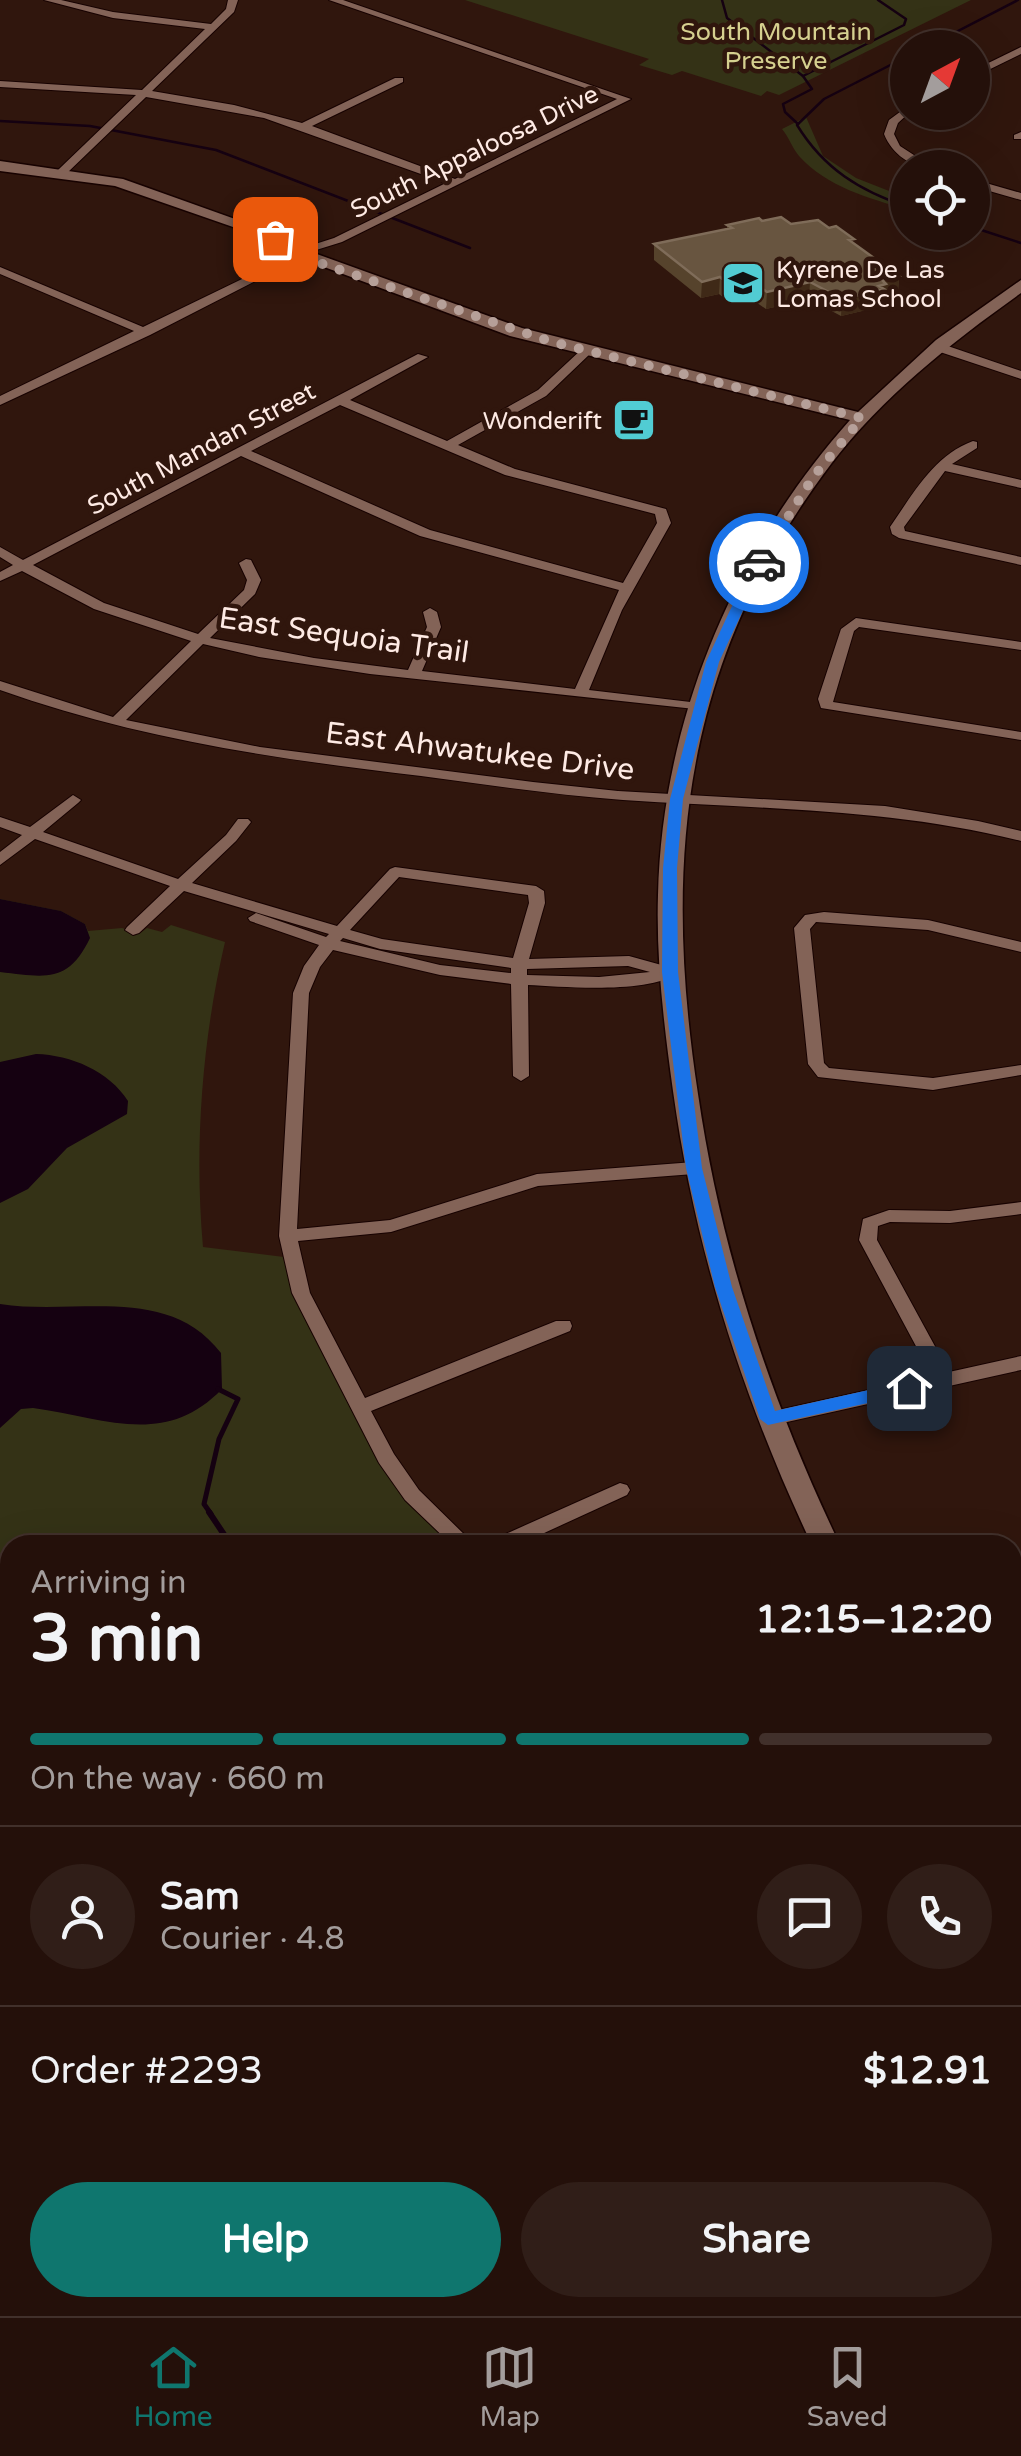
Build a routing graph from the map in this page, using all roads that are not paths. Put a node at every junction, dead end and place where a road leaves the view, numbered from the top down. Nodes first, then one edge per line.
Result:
1 (49, 0) edge
2 (233, 0) edge
3 (334, 0) edge
4 (211, 27) junction
5 (1021, 50) edge
6 (990, 66) edge
7 (398, 80) dead end
8 (0, 84) edge
9 (145, 93) junction
10 (302, 127) junction
11 (0, 166) edge
12 (62, 172) junction
13 (456, 183) junction
14 (990, 188) edge
15 (1021, 197) edge
16 (311, 253) junction
17 (0, 270) edge
18 (1021, 285) edge
19 (146, 332) junction
20 (938, 346) junction
21 (586, 352) junction
22 (422, 357) dead end
23 (1021, 375) edge
24 (340, 400) junction
25 (0, 401) edge
26 (862, 418) junction
27 (973, 445) dead end
28 (448, 446) junction
29 (244, 452) junction
30 (942, 466) junction
31 (1021, 484) edge
32 (0, 551) edge
33 (1021, 561) edge
34 (246, 563) dead end
35 (22, 566) junction
36 (0, 578) edge
37 (626, 588) junction
38 (430, 612) dead end
39 (198, 641) junction
40 (1021, 646) edge
41 (413, 675) junction
42 (0, 685) edge
43 (580, 694) junction
44 (699, 706) junction
45 (118, 721) junction
46 (1021, 736) edge
47 (676, 799) junction
48 (73, 800) dead end
49 (0, 822) edge
50 (243, 822) dead end
51 (31, 833) junction
52 (1021, 836) edge
53 (0, 860) edge
54 (181, 885) junction
55 (133, 930) dead end
56 (333, 939) junction
57 (1021, 947) edge
58 (519, 972) junction
59 (670, 972) junction
60 (1021, 1070) edge
61 (521, 1076) dead end
62 (694, 1168) junction
63 (1021, 1208) edge
64 (288, 1236) junction
65 (563, 1326) dead end
66 (1021, 1363) edge
67 (944, 1380) junction
68 (361, 1407) junction
69 (768, 1419) junction
70 (620, 1490) dead end
71 (455, 1535) edge
72 (521, 1535) edge
73 (821, 1535) edge

1 - 4 street
2 - 4 street
3 - 13 street, South Appaloosa Drive
4 - 9 street
5 - 6 street
7 - 10 street
8 - 9 street
9 - 10 street
9 - 12 street
10 - 13 street
11 - 12 main road
12 - 16 main road
13 - 16 street, South Appaloosa Drive
14 - 15 street
16 - 19 street, South Appaloosa Drive
16 - 21 main road
17 - 19 street
18 - 20 main road
19 - 25 street, South Appaloosa Drive
20 - 23 street
20 - 26 main road
21 - 26 main road
21 - 28 street
22 - 24 street, South Mandan Street
24 - 28 street
24 - 29 street, South Mandan Street
26 - 44 main road
27 - 30 street
28 - 37 street
29 - 35 street, South Mandan Street
29 - 37 street
30 - 31 street
30 - 33 street
32 - 35 street, East Sequoia Trail
34 - 39 street
35 - 36 street, South Mandan Street
35 - 39 street, East Sequoia Trail
37 - 43 street
38 - 41 street
39 - 41 street, East Sequoia Trail
39 - 45 street
40 - 46 street
41 - 43 street, East Sequoia Trail
42 - 45 street, East Ahwatukee Drive
43 - 44 street, East Sequoia Trail
44 - 47 main road
45 - 47 street, East Ahwatukee Drive
47 - 52 street, East Ahwatukee Drive
47 - 59 main road
48 - 51 street
49 - 51 street
50 - 54 street
51 - 53 street
51 - 54 street
54 - 55 street
54 - 56 street
56 - 58 street
56 - 58 street
56 - 64 street
57 - 60 street
58 - 59 street
58 - 61 street
59 - 62 main road
62 - 64 street
62 - 69 main road
63 - 67 street
64 - 68 street
65 - 68 street
66 - 67 street
67 - 69 street
68 - 71 street
69 - 73 main road
70 - 72 street

